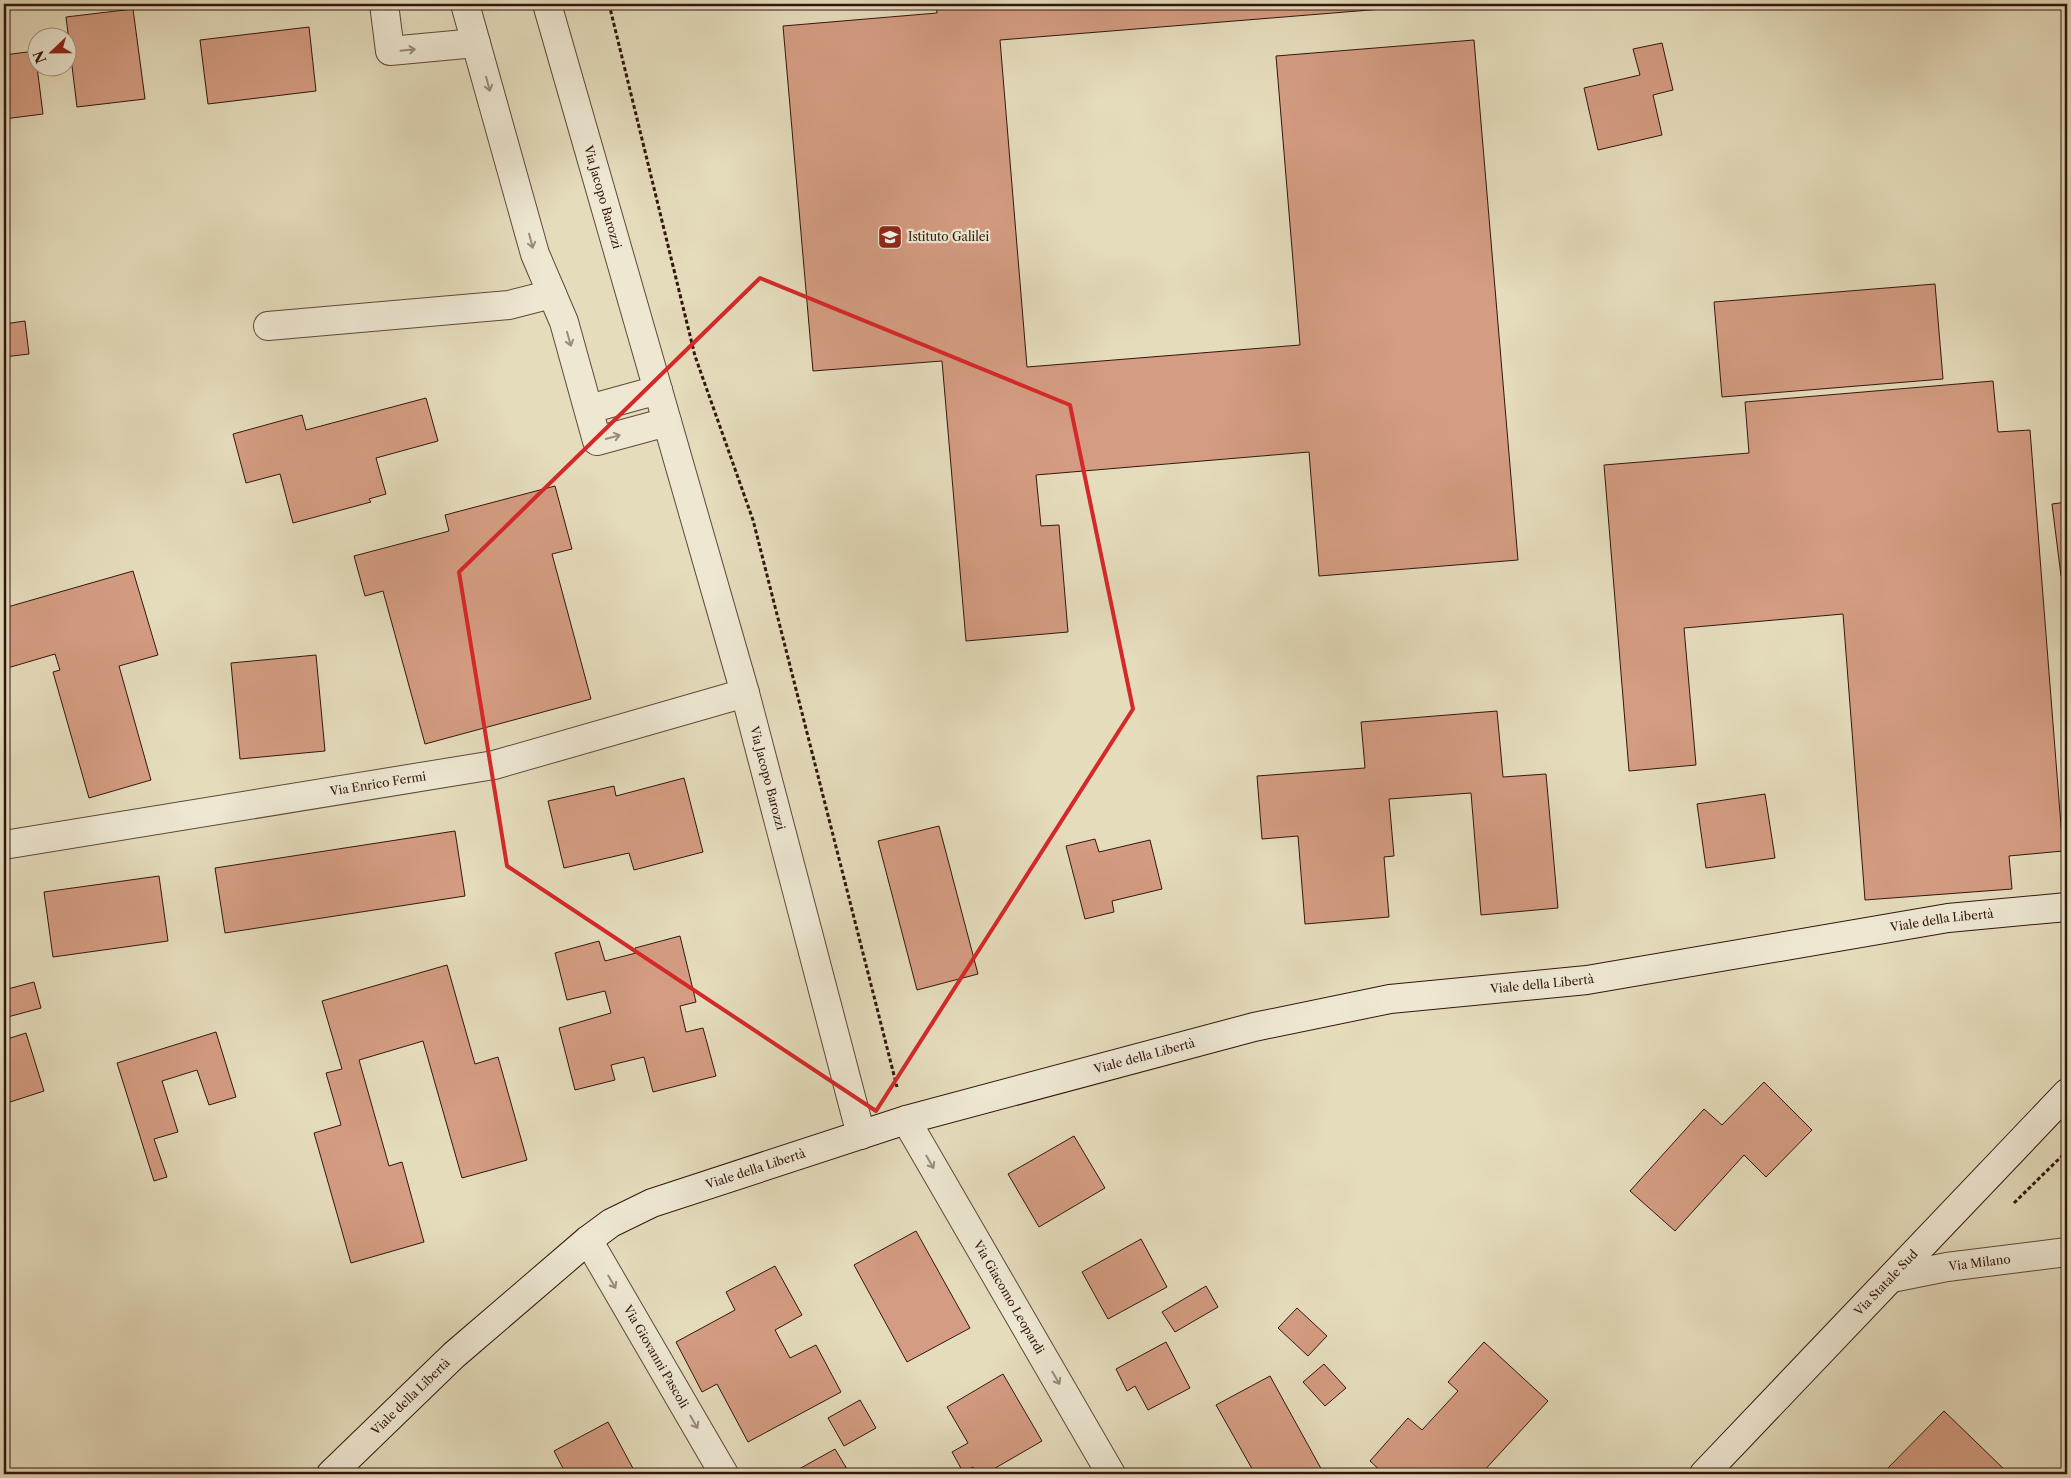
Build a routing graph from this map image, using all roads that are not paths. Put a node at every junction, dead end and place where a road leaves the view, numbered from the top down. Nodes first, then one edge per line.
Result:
1 (384, 4) edge
2 (465, 4) edge
3 (547, 4) edge
4 (476, 43) junction
5 (552, 294) junction
6 (268, 326) dead end
7 (658, 390) junction
8 (589, 409) junction
9 (667, 422) junction
10 (744, 693) junction
11 (4, 845) edge
12 (2067, 907) edge
13 (2067, 1093) edge
14 (906, 1120) junction
15 (861, 1135) junction
16 (588, 1240) junction
17 (2067, 1252) edge
18 (1892, 1278) junction
19 (331, 1474) edge
20 (724, 1474) edge
21 (1112, 1474) edge
22 (1704, 1474) edge

1 -> 4 street
2 - 4 street
3 - 7 street, Via Jacopo Barozzi
4 -> 5 street
5 - 6 street
5 -> 8 street
7 - 8 street
7 - 9 street, Via Jacopo Barozzi
8 -> 9 street
9 - 10 street, Via Jacopo Barozzi
10 - 11 street, Via Enrico Fermi
10 - 15 street, Via Jacopo Barozzi
12 - 14 street, Viale della Libertà
13 - 18 street, Via Statale Sud
14 - 15 street, Viale della Libertà
14 -> 21 street, Via Giacomo Leopardi
15 - 16 street, Viale della Libertà
16 - 19 street, Viale della Libertà
16 -> 20 street, Via Giovanni Pascoli
17 - 18 street, Via Milano
18 - 22 street, Via Statale Sud

